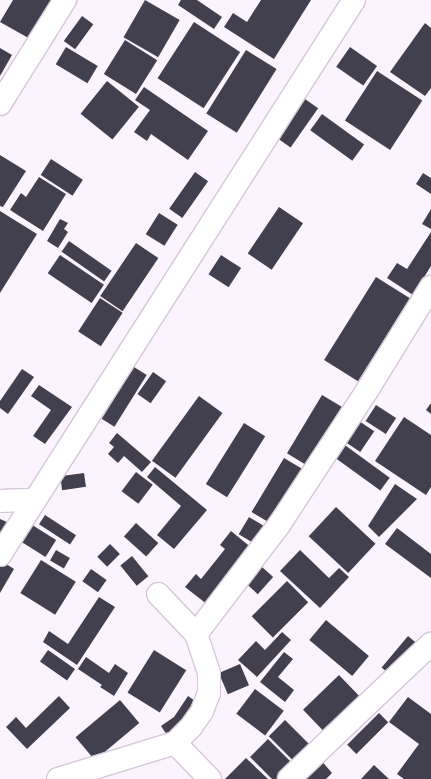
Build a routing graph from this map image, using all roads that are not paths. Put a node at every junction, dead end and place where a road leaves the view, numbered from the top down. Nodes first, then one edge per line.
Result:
1 (65, 0) edge
2 (354, 0) edge
3 (0, 104) edge
4 (431, 287) edge
5 (34, 500) junction
6 (0, 501) edge
7 (0, 555) edge
8 (158, 594) dead end
9 (196, 634) junction
10 (431, 644) edge
11 (175, 743) junction
12 (58, 779) edge
13 (210, 779) edge
14 (289, 779) edge

1 - 3 street
2 - 5 street
4 - 9 street
5 - 6 street
5 - 7 street
8 - 9 street
9 - 11 street
10 - 14 street
11 - 12 street
11 - 13 street

